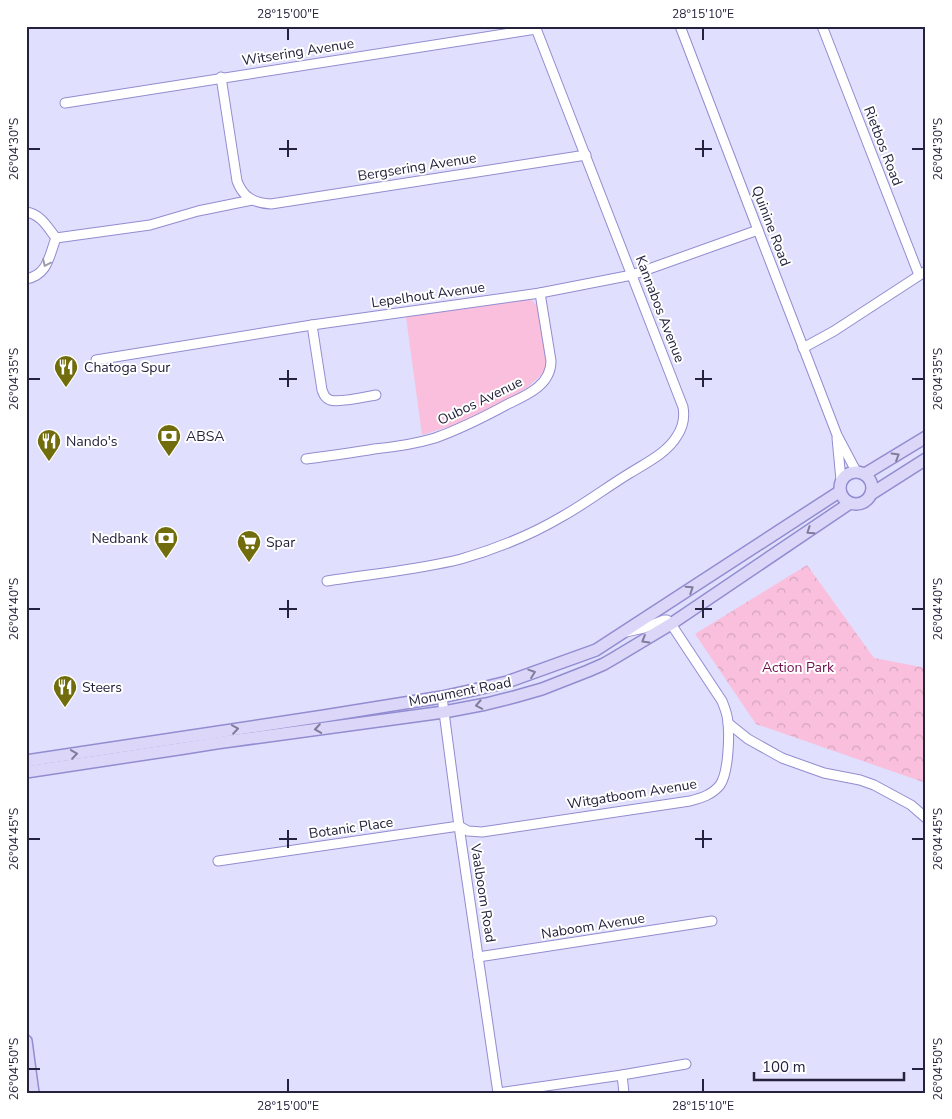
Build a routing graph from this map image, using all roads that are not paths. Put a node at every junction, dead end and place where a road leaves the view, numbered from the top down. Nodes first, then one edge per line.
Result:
1 (680, 26) edge
2 (822, 26) edge
3 (535, 27) edge
4 (221, 77) junction
5 (65, 103) dead end
6 (586, 155) junction
7 (252, 200) junction
8 (26, 212) edge
9 (758, 230) junction
10 (56, 238) junction
11 (922, 273) edge
12 (632, 275) junction
13 (26, 279) edge
14 (540, 293) junction
15 (312, 325) junction
16 (804, 348) junction
17 (96, 360) dead end
18 (376, 395) dead end
19 (837, 435) junction
20 (926, 438) edge
21 (306, 459) dead end
22 (926, 460) edge
23 (861, 473) junction
24 (841, 480) junction
25 (839, 492) junction
26 (871, 494) junction
27 (850, 504) junction
28 (327, 581) dead end
29 (672, 624) junction
30 (624, 632) junction
31 (498, 684) junction
32 (542, 689) junction
33 (442, 696) junction
34 (444, 712) junction
35 (728, 722) junction
36 (26, 761) edge
37 (26, 772) edge
38 (926, 818) edge
39 (458, 826) junction
40 (218, 861) dead end
41 (712, 921) dead end
42 (478, 957) junction
43 (26, 1041) edge
44 (686, 1064) dead end
45 (622, 1075) junction
46 (33, 1093) edge
47 (498, 1093) edge
48 (624, 1093) edge

1 - 9 street, Quinine Road
2 - 11 street, Rietbos Road
3 - 4 street, Witsering Avenue
3 - 6 street, Kannabos Avenue
4 - 5 street, Witsering Avenue
4 - 7 street
6 - 7 street, Bergsering Avenue
6 - 12 street, Kannabos Avenue
7 - 10 street, Bergsering Avenue
8 - 10 street
9 - 12 street, Lepelhout Avenue
9 - 16 street, Quinine Road
10 -> 13 street
11 - 16 street
12 - 14 street, Lepelhout Avenue
12 - 28 street, Kannabos Avenue
14 - 15 street, Lepelhout Avenue
14 - 21 street, Oubos Avenue
15 - 17 street, Lepelhout Avenue
15 - 18 street
16 - 19 street, Quinine Road
19 - 23 street, Quinine Road
19 - 24 street, Quinine Road
23 -> 20 main road
22 - 26 main road
23 - 24 main road
23 - 26 main road
24 - 25 main road
25 - 27 main road
30 -> 25 main road, Monument Road
26 - 27 main road
27 -> 29 main road, Monument Road
29 - 30 street
29 -> 32 main road, Monument Road
29 - 35 street, Witgatboom Avenue
31 -> 30 main road, Monument Road
31 - 32 main road
31 - 33 main road, Monument Road
32 -> 34 main road, Monument Road
33 - 34 street, Vaalboom Road
36 -> 33 main road, Monument Road
34 -> 37 main road, Monument Road
34 - 39 street, Vaalboom Road
35 - 38 street
35 - 39 street, Witgatboom Avenue
39 - 40 street, Botanic Place
39 - 42 street, Vaalboom Road
41 - 42 street, Naboom Avenue
42 - 47 street, Vaalboom Road
43 - 46 main road
44 - 45 street
45 - 47 street
45 - 48 street

